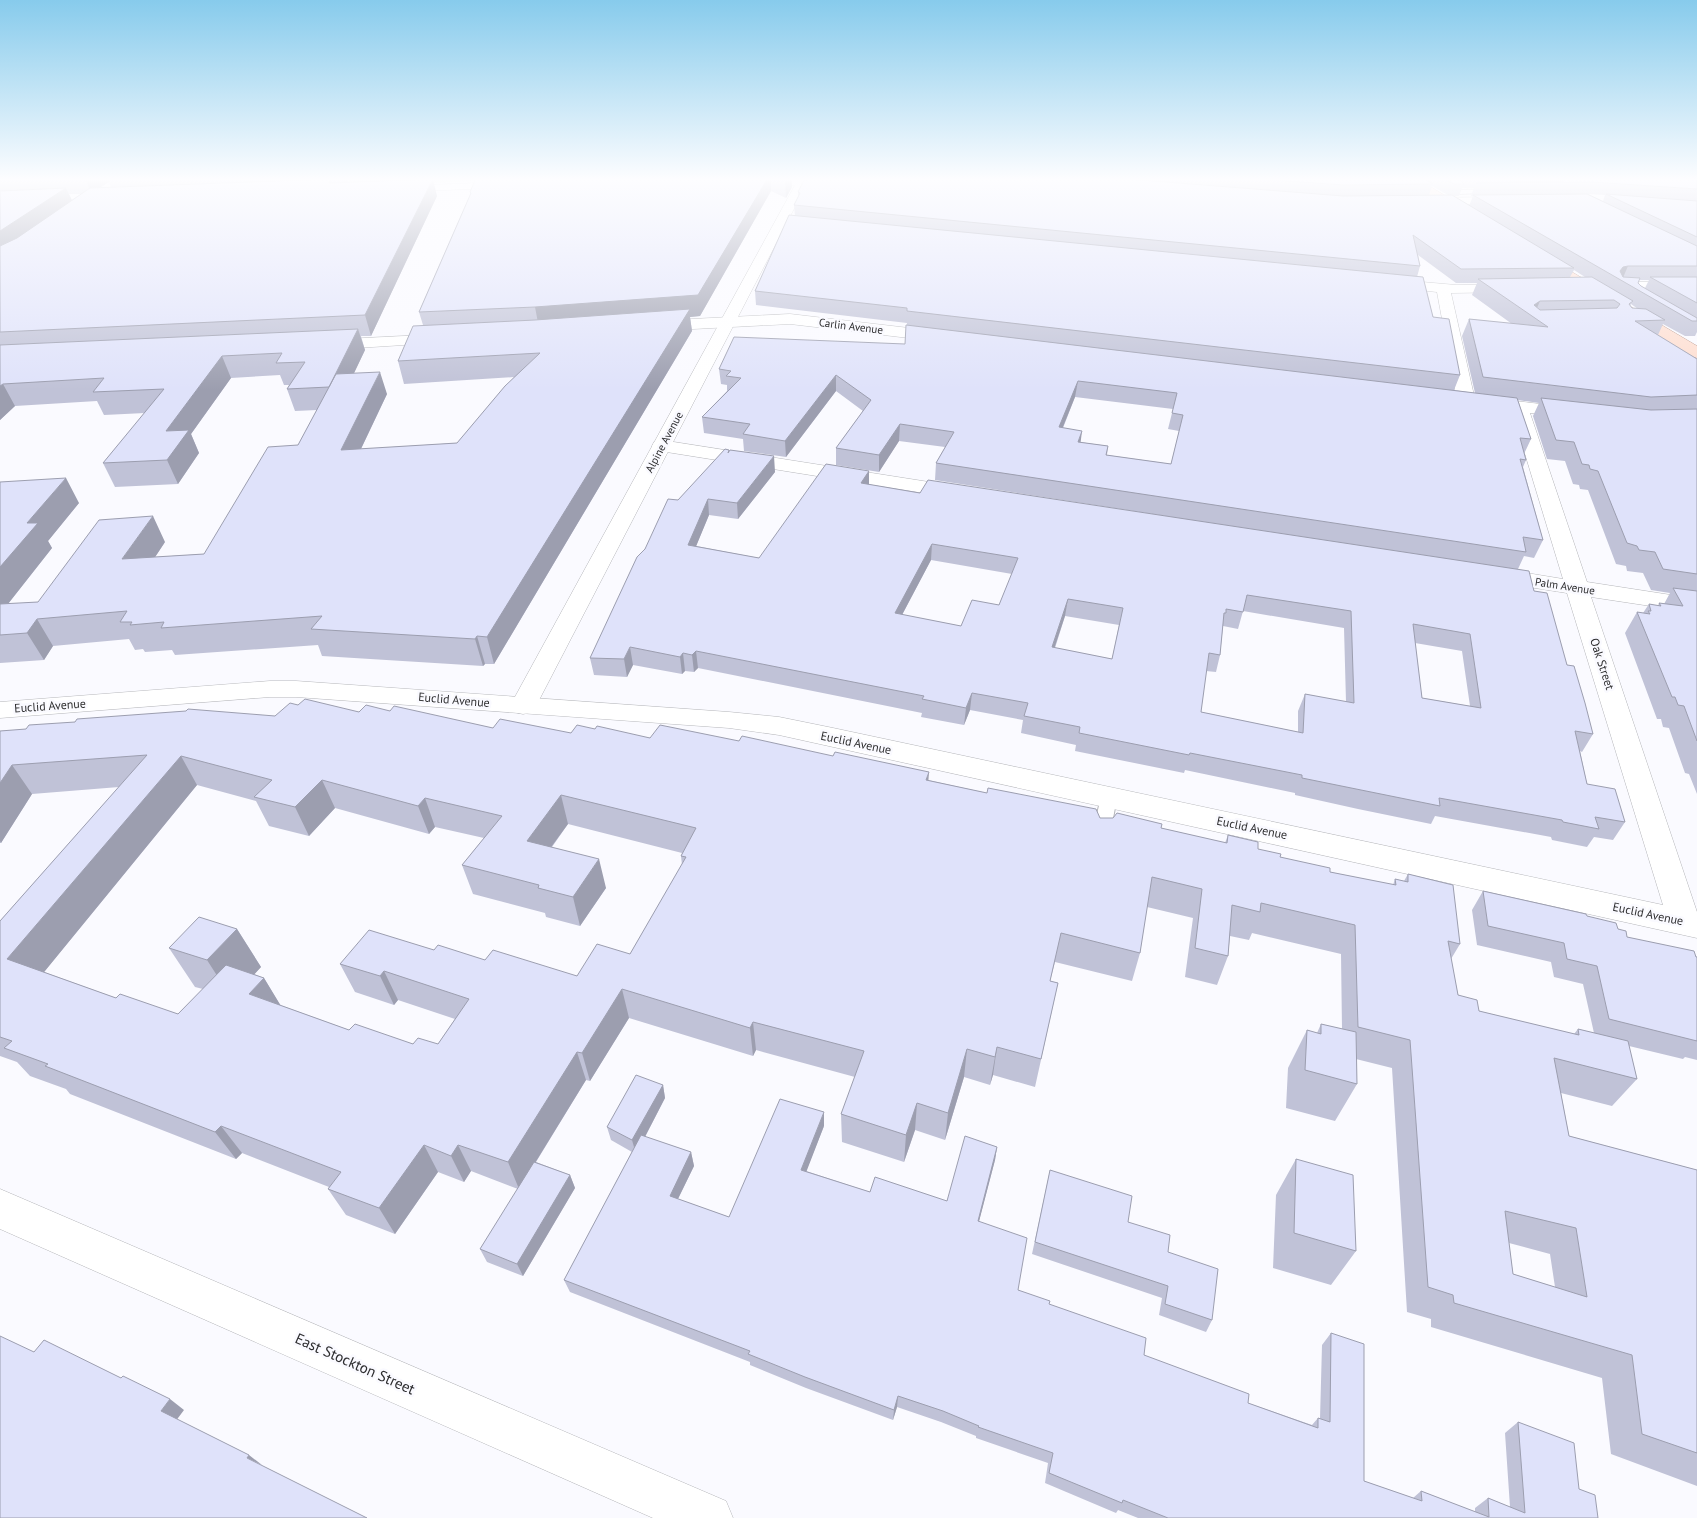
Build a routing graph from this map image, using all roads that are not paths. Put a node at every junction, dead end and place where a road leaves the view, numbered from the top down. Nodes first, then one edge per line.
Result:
1 (771, 249) edge
2 (1526, 249) edge
3 (1606, 277) edge
4 (1373, 281) edge
5 (1697, 285) edge
6 (1622, 286) junction
7 (1589, 287) junction
8 (1442, 288) junction
9 (1521, 288) edge
10 (1560, 288) edge
11 (1647, 301) edge
12 (1644, 320) junction
13 (728, 321) junction
14 (1627, 321) edge
15 (464, 338) edge
16 (963, 339) edge
17 (674, 340) edge
18 (308, 346) edge
19 (1697, 353) edge
20 (1446, 398) edge
21 (1466, 400) junction
22 (1519, 406) junction
23 (1594, 416) edge
24 (662, 446) junction
25 (980, 496) edge
26 (1472, 572) edge
27 (1577, 587) junction
28 (1697, 606) edge
29 (524, 706) junction
30 (0, 710) edge
31 (1109, 797) junction
32 (1100, 840) edge
33 (1691, 923) edge
34 (0, 1210) edge
35 (709, 1518) edge

1 - 13 street, Alpine Avenue
2 - 7 main road
3 - 6 main road
4 - 8 street
5 - 6 street
6 - 11 main road
7 - 10 street
7 - 12 main road
8 - 9 street
8 - 21 street
12 - 14 lane
12 - 19 main road
13 - 16 street, Carlin Avenue
13 - 17 street, Carlin Avenue
13 - 24 street, Alpine Avenue
15 - 18 street
20 - 21 street
21 - 22 street
22 - 23 street
22 - 27 street, Oak Street
24 - 25 street
24 - 29 street, Alpine Avenue
26 - 27 street, Palm Avenue
27 - 28 street, Palm Avenue
27 - 33 street, Oak Street
29 - 30 street, Euclid Avenue
29 - 31 street, Euclid Avenue
31 - 32 lane
31 - 33 street, Euclid Avenue
34 - 35 street, East Stockton Street

